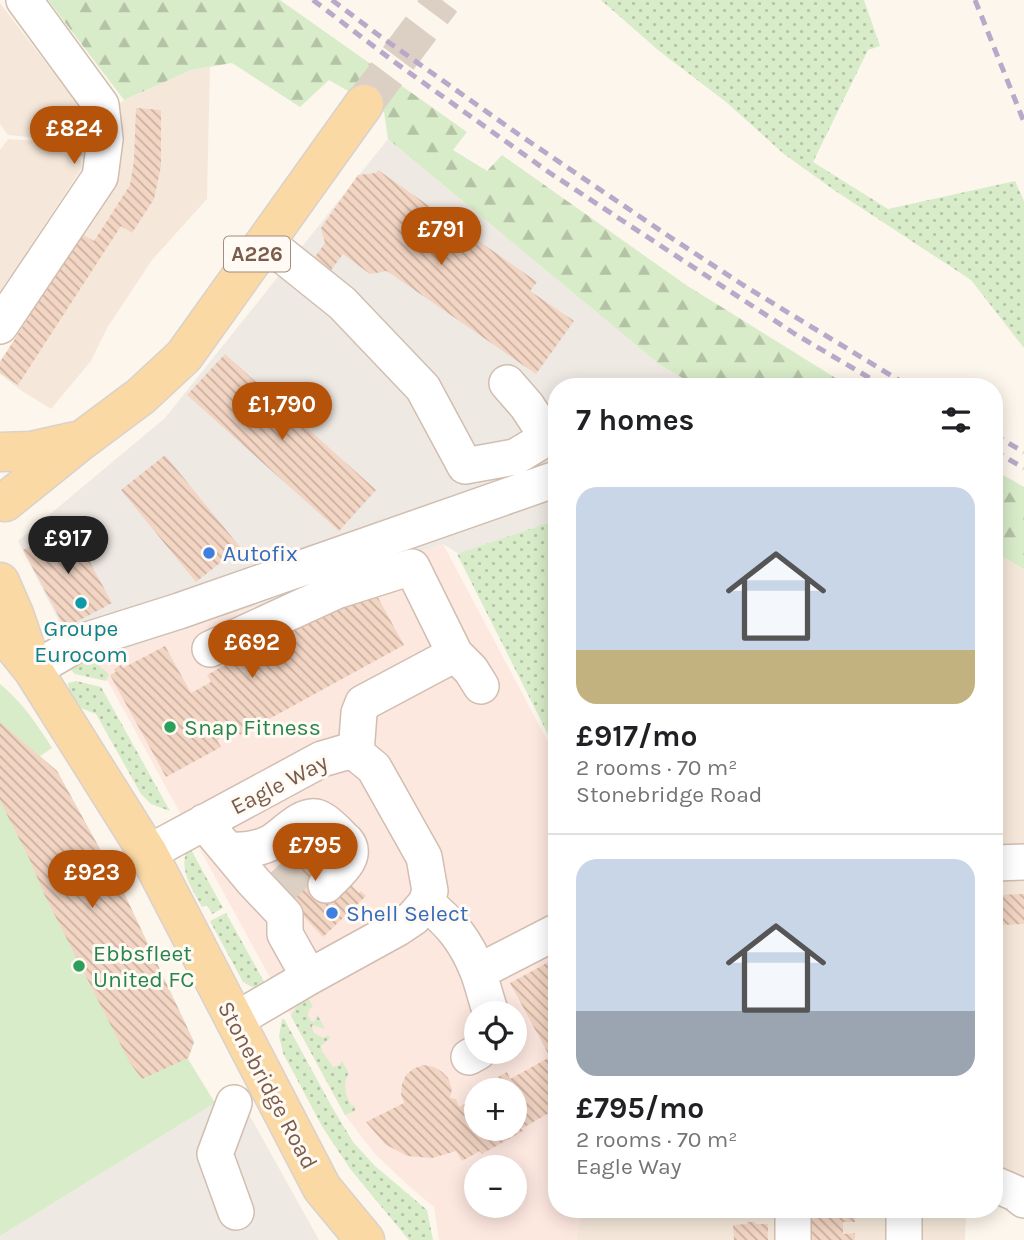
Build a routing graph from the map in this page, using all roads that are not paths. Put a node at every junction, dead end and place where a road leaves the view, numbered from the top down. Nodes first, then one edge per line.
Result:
1 (24, 0) edge
2 (363, 104) tunnel mouth
3 (266, 242) junction
4 (0, 326) edge
5 (507, 383) dead end
6 (82, 440) junction
7 (0, 452) edge
8 (548, 482) edge
9 (2, 499) edge
10 (0, 582) edge
11 (0, 629) edge
12 (210, 649) dead end
13 (456, 654) junction
14 (33, 670) junction
15 (481, 686) dead end
16 (356, 753) junction
17 (204, 822) junction
18 (273, 847) junction
19 (148, 853) junction
20 (1024, 862) edge
21 (1003, 863) edge
22 (334, 872) dead end
23 (426, 903) junction
24 (548, 936) edge
25 (478, 972) junction
26 (309, 978) junction
27 (487, 1001) edge
28 (234, 1021) junction
29 (234, 1103) dead end
30 (1003, 1188) edge
31 (1024, 1200) edge
32 (236, 1212) dead end
33 (793, 1218) edge
34 (904, 1218) edge
35 (365, 1240) edge
36 (793, 1240) edge
37 (904, 1240) edge

1 - 4 street
2 - 3 main road, A226
3 - 5 street
3 - 6 main road, A226
6 - 7 main road, A226
6 - 9 main road, A226
8 - 14 street
10 - 14 main road, Stonebridge Road
11 - 14 main road, Stonebridge Road
12 - 13 street
13 - 15 street
13 - 16 street
14 - 19 main road, Stonebridge Road
16 - 17 street, Eagle Way
16 - 23 street, Eagle Way
17 - 18 street
17 - 19 street, Eagle Way
18 - 22 street
18 - 26 street
19 - 28 main road, Stonebridge Road
20 - 21 street
23 - 25 street
23 - 26 street
24 - 25 street
25 - 27 street
26 - 28 street
28 - 35 main road, Stonebridge Road
29 - 32 street
30 - 31 street
33 - 36 street
34 - 37 street

